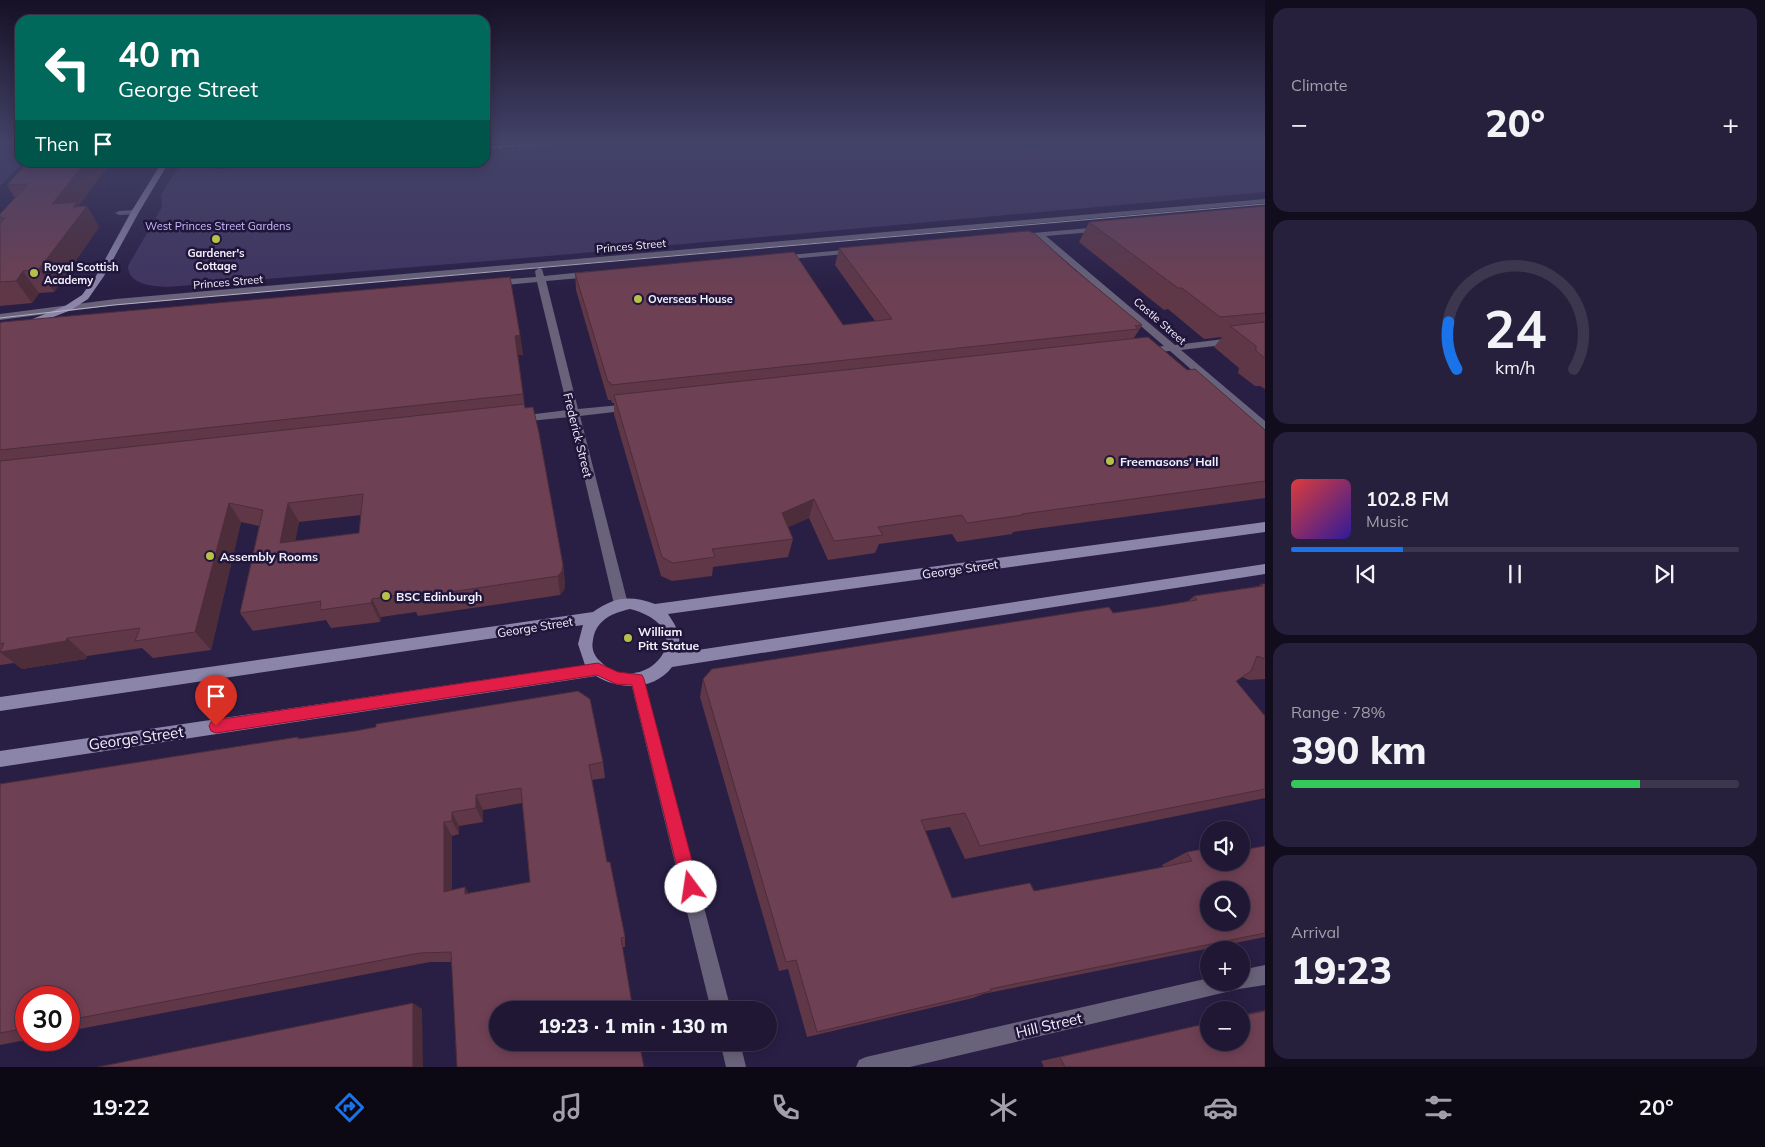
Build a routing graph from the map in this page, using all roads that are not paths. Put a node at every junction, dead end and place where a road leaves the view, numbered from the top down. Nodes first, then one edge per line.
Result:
1 (148, 191) edge
2 (1265, 201) edge
3 (135, 212) junction
4 (120, 214) dead end
5 (1108, 228) edge
6 (1039, 234) junction
7 (1010, 237) edge
8 (861, 250) edge
9 (772, 258) edge
10 (538, 266) junction
11 (604, 274) edge
12 (540, 279) junction
13 (483, 284) edge
14 (68, 308) junction
15 (0, 317) edge
16 (58, 323) edge
17 (22, 326) junction
18 (0, 328) edge
19 (0, 335) edge
20 (1265, 337) edge
21 (1167, 344) junction
22 (1137, 352) edge
23 (639, 406) edge
24 (572, 414) junction
25 (511, 420) edge
26 (1265, 427) edge
27 (1265, 527) edge
28 (1265, 569) edge
29 (621, 604) junction
30 (655, 610) junction
31 (594, 618) junction
32 (668, 661) junction
33 (598, 669) junction
34 (637, 679) junction
35 (0, 704) edge
36 (0, 759) edge
37 (1265, 975) edge
38 (1250, 978) edge
39 (1200, 989) edge
40 (720, 1001) edge
41 (732, 1051) edge
42 (736, 1067) edge
43 (866, 1067) edge

1 - 3 street
2 - 10 street, Princes Street
3 - 4 street
3 - 14 street
5 - 6 street
6 - 7 street
6 - 21 street, Castle Street
8 - 9 street
10 - 12 street, Frederick Street
10 - 14 street, Princes Street
11 - 12 street, Princes Street
12 - 13 street, Princes Street
12 - 24 street, Frederick Street
14 - 15 street, Princes Street
14 - 17 street
16 - 17 street
17 - 18 street
17 - 19 street
20 - 21 street
21 - 22 street
21 - 26 street, Castle Street
23 - 24 street
24 - 25 street
24 - 29 street, Frederick Street
27 - 30 street, George Street
28 - 32 street
29 - 30 street, George Street
29 - 31 street, George Street
30 - 32 street
31 - 33 street, George Street
31 - 35 street, George Street
32 - 34 street
33 - 34 street
33 - 36 street, George Street
34 - 40 street
37 - 38 street
39 - 43 street, Hill Street
41 - 42 street

